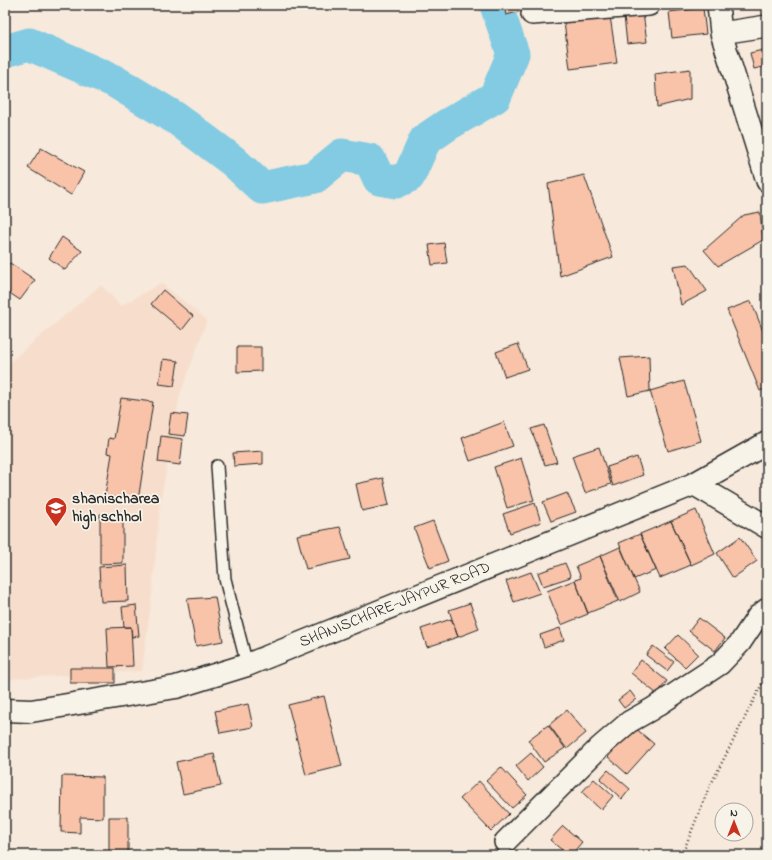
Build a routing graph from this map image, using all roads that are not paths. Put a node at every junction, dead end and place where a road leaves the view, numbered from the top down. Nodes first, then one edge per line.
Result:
1 (649, 5) edge
2 (718, 5) edge
3 (532, 14) dead end
4 (767, 26) edge
5 (721, 33) junction
6 (767, 181) edge
7 (767, 443) edge
8 (217, 466) dead end
9 (694, 484) junction
10 (767, 527) edge
11 (767, 609) edge
12 (247, 665) junction
13 (5, 710) edge
14 (505, 842) dead end

1 - 3 street
2 - 5 street
4 - 5 street
5 - 6 street
7 - 9 street, SHANISCHARE-JAYPUR ROAD
8 - 12 lane
9 - 10 street
9 - 12 street, SHANISCHARE-JAYPUR ROAD
11 - 14 street
12 - 13 street, SHANISCHARE-JAYPUR ROAD

